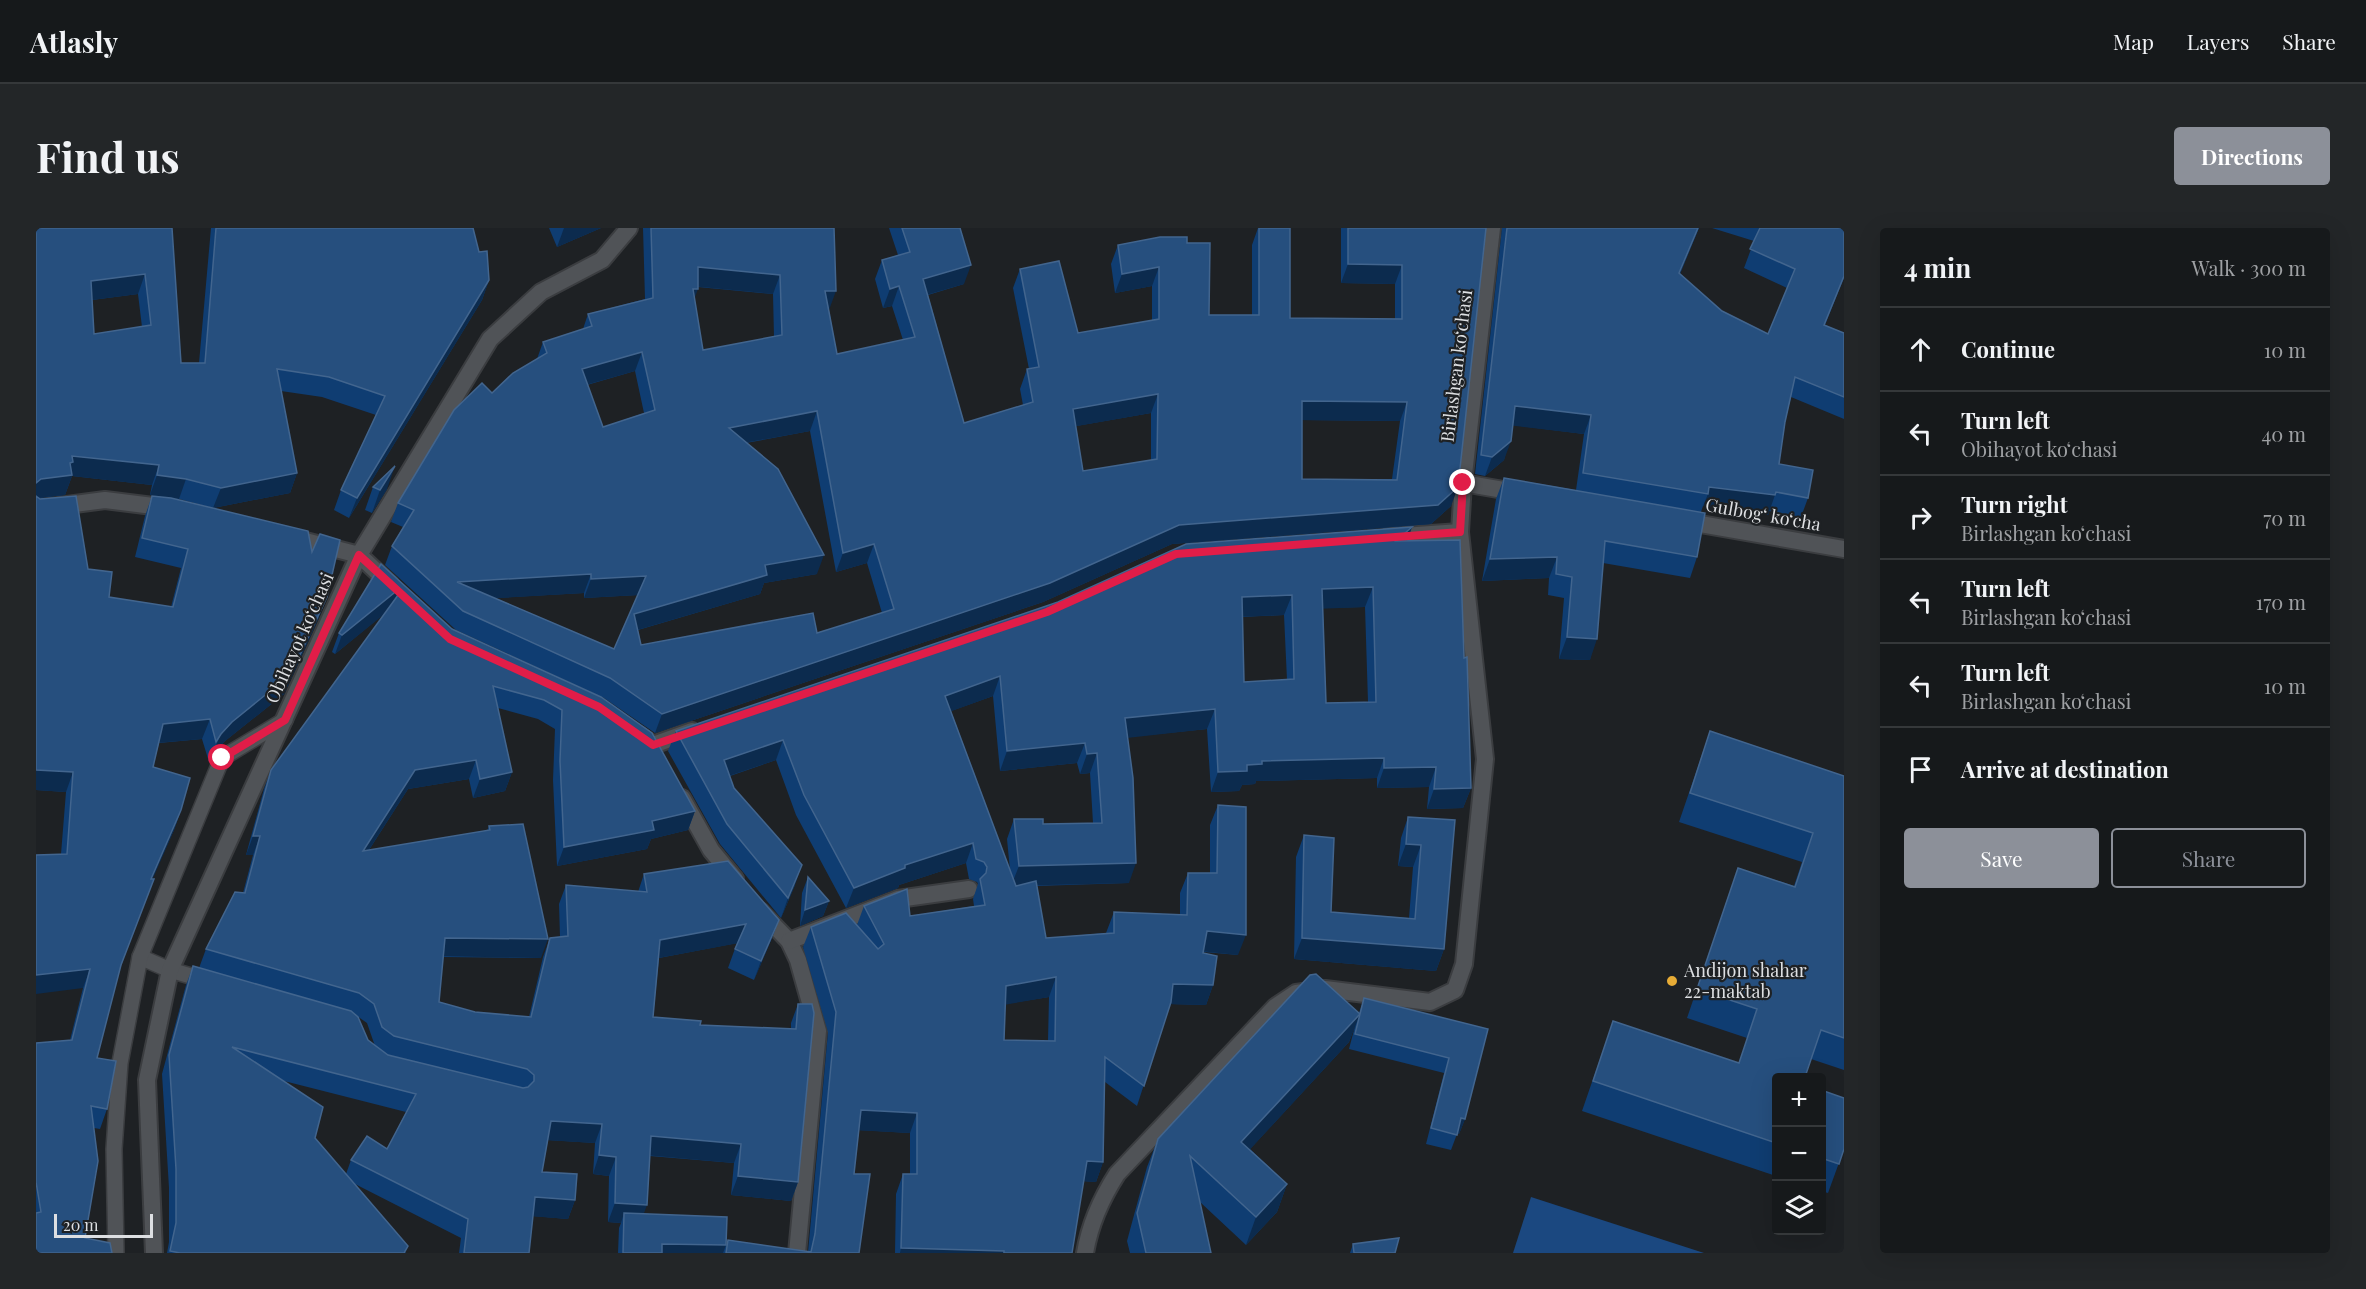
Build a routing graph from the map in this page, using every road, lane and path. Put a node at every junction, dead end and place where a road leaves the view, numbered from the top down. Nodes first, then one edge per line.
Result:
1 (629, 228) edge
2 (1492, 228) edge
3 (1463, 483) junction
4 (1532, 495) edge
5 (36, 509) edge
6 (188, 512) edge
7 (1671, 519) edge
8 (1460, 532) junction
9 (279, 535) edge
10 (1377, 538) edge
11 (1844, 549) edge
12 (359, 555) junction
13 (401, 593) edge
14 (285, 720) junction
15 (626, 726) edge
16 (709, 726) edge
17 (653, 745) junction
18 (663, 764) edge
19 (674, 783) edge
20 (969, 889) dead end
21 (789, 940) junction
22 (140, 957) junction
23 (170, 970) junction
24 (226, 986) edge
25 (116, 1253) edge
26 (154, 1253) edge
27 (797, 1253) edge
28 (1084, 1253) edge

1 - 12 street, Obihayot koʻchasi
2 - 3 street, Birlashgan koʻchasi
3 - 4 street
3 - 8 street, Birlashgan koʻchasi
5 - 6 street
7 - 11 street, Gulbogʻ koʻcha
8 - 10 street
8 - 28 street, Birlashgan koʻchasi
9 - 12 street
12 - 13 street
12 - 14 street, Obihayot koʻchasi
14 - 22 lane
14 - 23 street, Obihayot koʻchasi
15 - 17 street
16 - 17 street
17 - 18 street
19 - 21 street
20 - 21 street
21 - 27 street
22 - 23 lane
22 - 25 lane
23 - 24 lane
23 - 26 street, Obihayot koʻchasi

